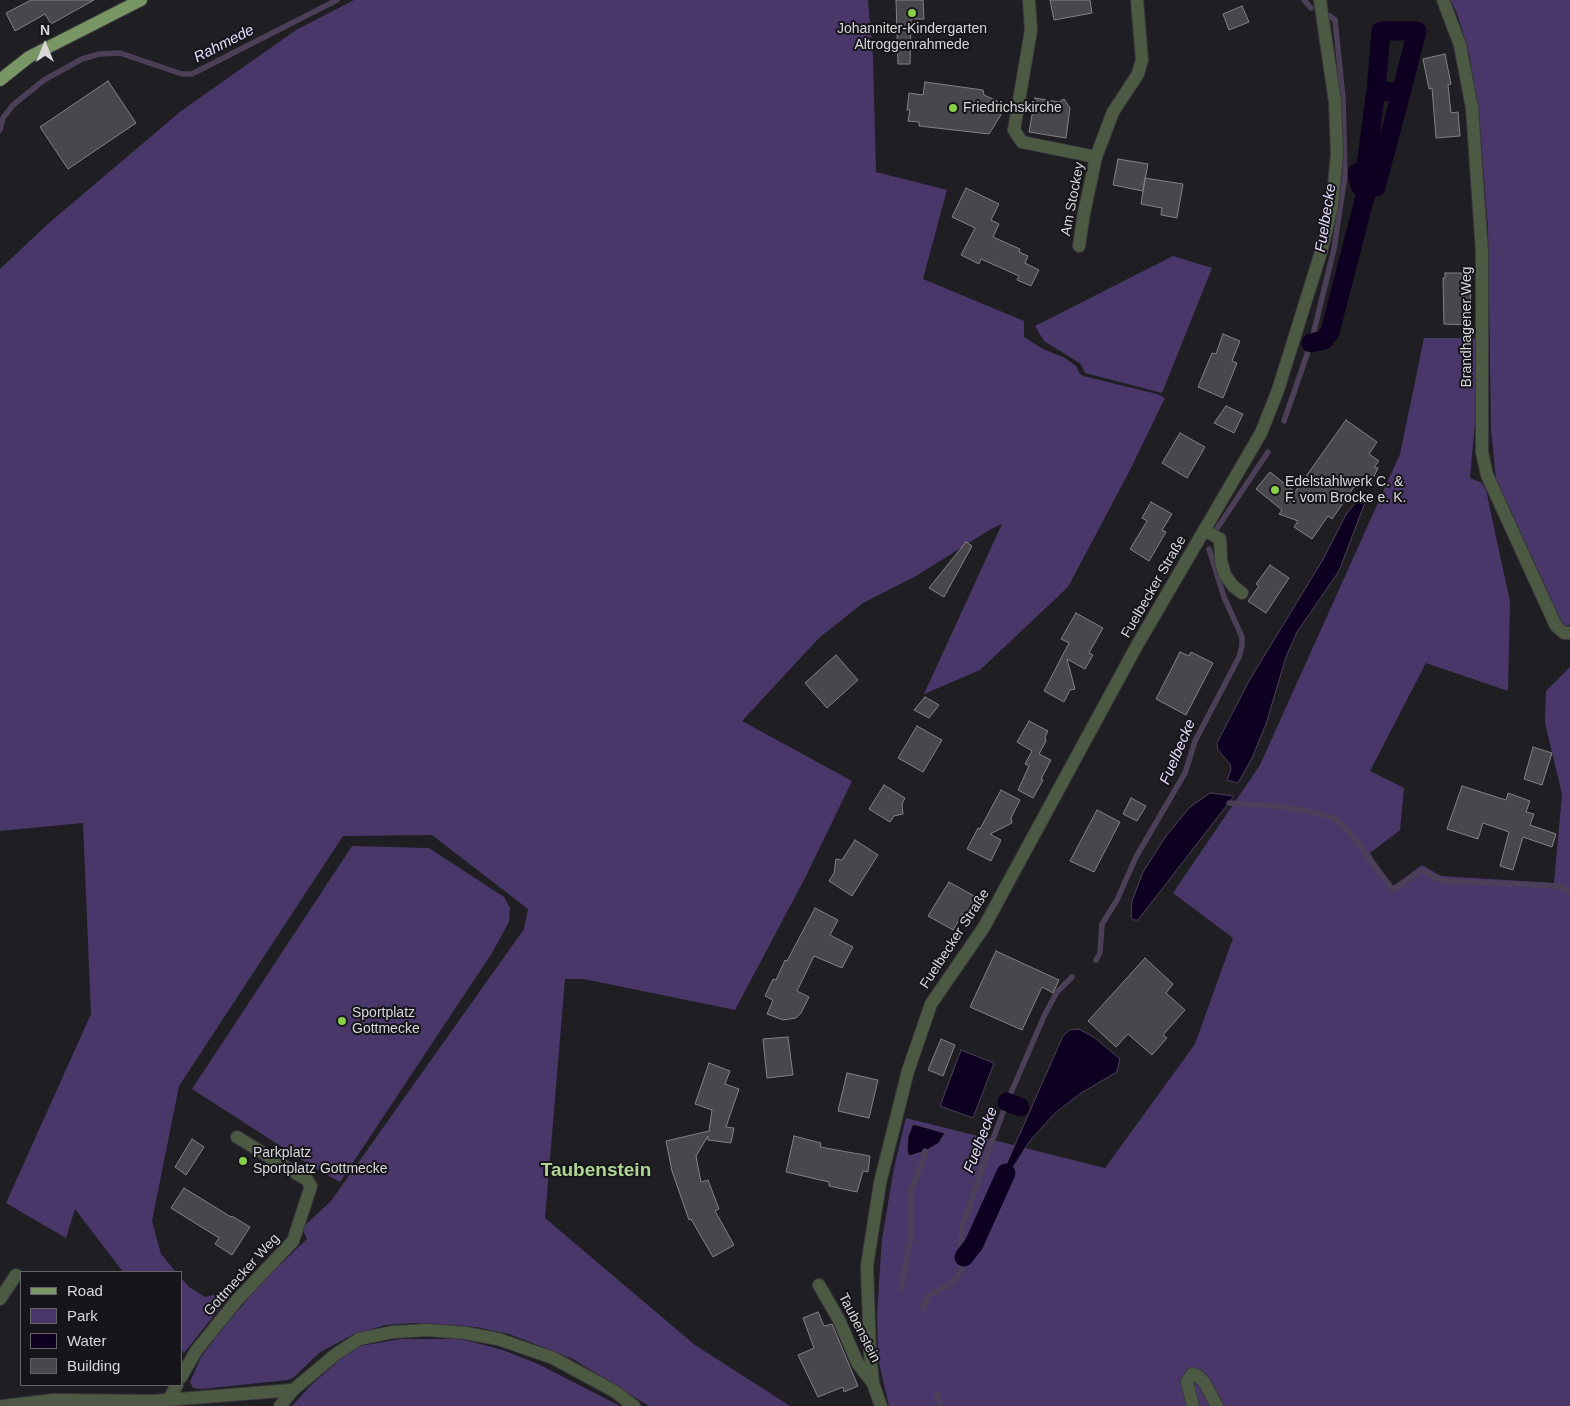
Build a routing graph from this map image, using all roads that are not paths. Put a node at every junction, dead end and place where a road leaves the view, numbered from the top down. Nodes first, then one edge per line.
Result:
1 (141, 0) edge
2 (1029, 0) edge
3 (1137, 0) edge
4 (1320, 0) edge
5 (1443, 0) edge
6 (0, 80) edge
7 (1096, 157) junction
8 (1080, 246) dead end
9 (1204, 530) junction
10 (1242, 594) dead end
11 (1570, 633) edge
12 (237, 1137) dead end
13 (16, 1275) dead end
14 (819, 1285) dead end
15 (0, 1299) edge
16 (182, 1375) edge
17 (873, 1383) junction
18 (176, 1386) edge
19 (293, 1390) junction
20 (169, 1399) junction
21 (3, 1406) edge
22 (280, 1406) edge
23 (634, 1406) edge
24 (881, 1406) edge
25 (1193, 1406) edge
26 (1217, 1406) edge

1 - 6 main road
2 - 7 street, Am Stockey
3 - 7 street, Am Stockey
4 - 9 street, Fuelbecker Straße
5 - 11 street, Brandhagener Weg
7 - 8 street, Am Stockey
9 - 10 street, Fuelbecker Straße
9 - 17 street, Fuelbecker Straße
12 - 16 street, Gottmecker Weg
13 - 15 street
14 - 17 street, Taubenstein
17 - 24 street, Fuelbecker Straße
18 - 20 street
19 - 20 street
19 - 22 street
19 - 23 street
20 - 21 street
25 - 26 street

